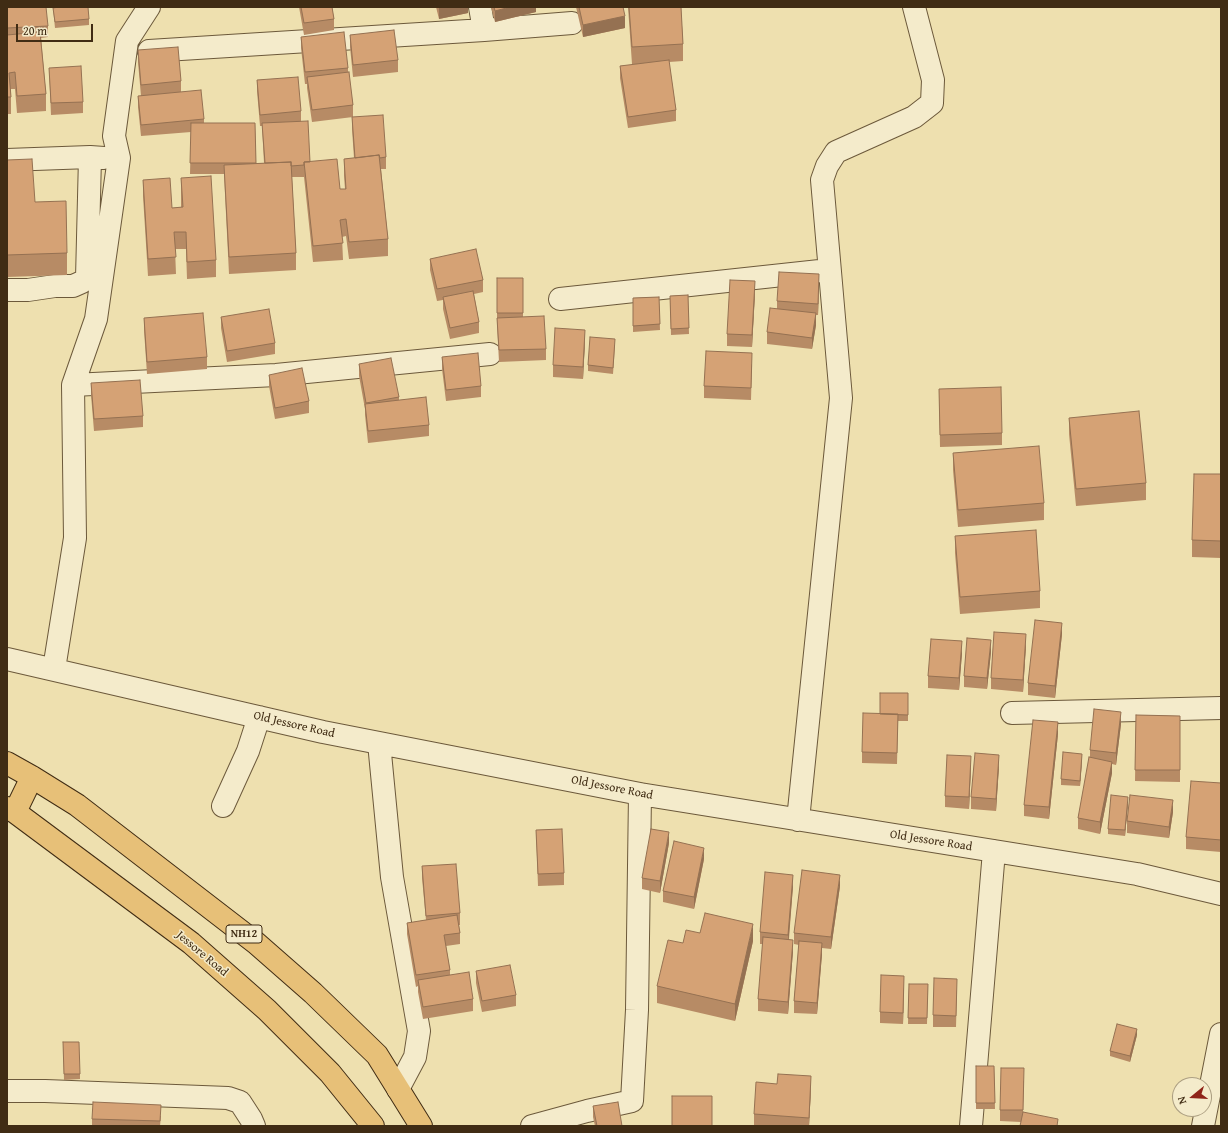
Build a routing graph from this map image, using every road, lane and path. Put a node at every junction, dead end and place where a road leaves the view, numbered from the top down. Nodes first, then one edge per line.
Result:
1 (148, 7) edge
2 (480, 7) edge
3 (914, 7) edge
4 (572, 23) dead end
5 (484, 30) junction
6 (125, 52) junction
7 (90, 157) junction
8 (119, 158) junction
9 (7, 160) edge
10 (829, 270) junction
11 (7, 290) edge
12 (560, 299) dead end
13 (490, 354) dead end
14 (73, 385) junction
15 (7, 658) edge
16 (54, 670) junction
17 (1221, 708) edge
18 (1012, 713) dead end
19 (259, 717) junction
20 (379, 743) junction
21 (7, 763) edge
22 (32, 777) junction
23 (640, 794) junction
24 (223, 806) dead end
25 (11, 810) edge
26 (798, 820) junction
27 (994, 851) junction
28 (1221, 894) edge
29 (1221, 1034) edge
30 (398, 1089) junction
31 (7, 1091) edge
32 (254, 1126) edge
33 (373, 1126) edge
34 (421, 1126) edge
35 (532, 1126) edge
36 (971, 1126) edge
37 (1203, 1126) edge

1 - 6 street
2 - 5 street
3 - 10 street
4 - 5 street
5 - 6 street
6 - 8 street
7 - 8 street
7 - 9 street
7 - 11 street
8 - 14 street
10 - 12 street
10 - 26 street
13 - 14 street
14 - 16 street
15 - 16 street, Old Jessore Road
16 - 19 street, Old Jessore Road
17 - 18 street
19 - 20 street, Old Jessore Road
19 - 24 street
20 - 23 street, Old Jessore Road
20 - 30 street
21 - 22 highway, NH12
22 - 25 highway
22 - 30 highway, NH12
23 - 26 street, Old Jessore Road
23 - 35 street
25 - 33 highway, Jessore Road
26 - 27 street, Old Jessore Road
27 - 28 street, Old Jessore Road
27 - 36 street
29 - 37 street
30 - 34 highway, NH12
31 - 32 street

